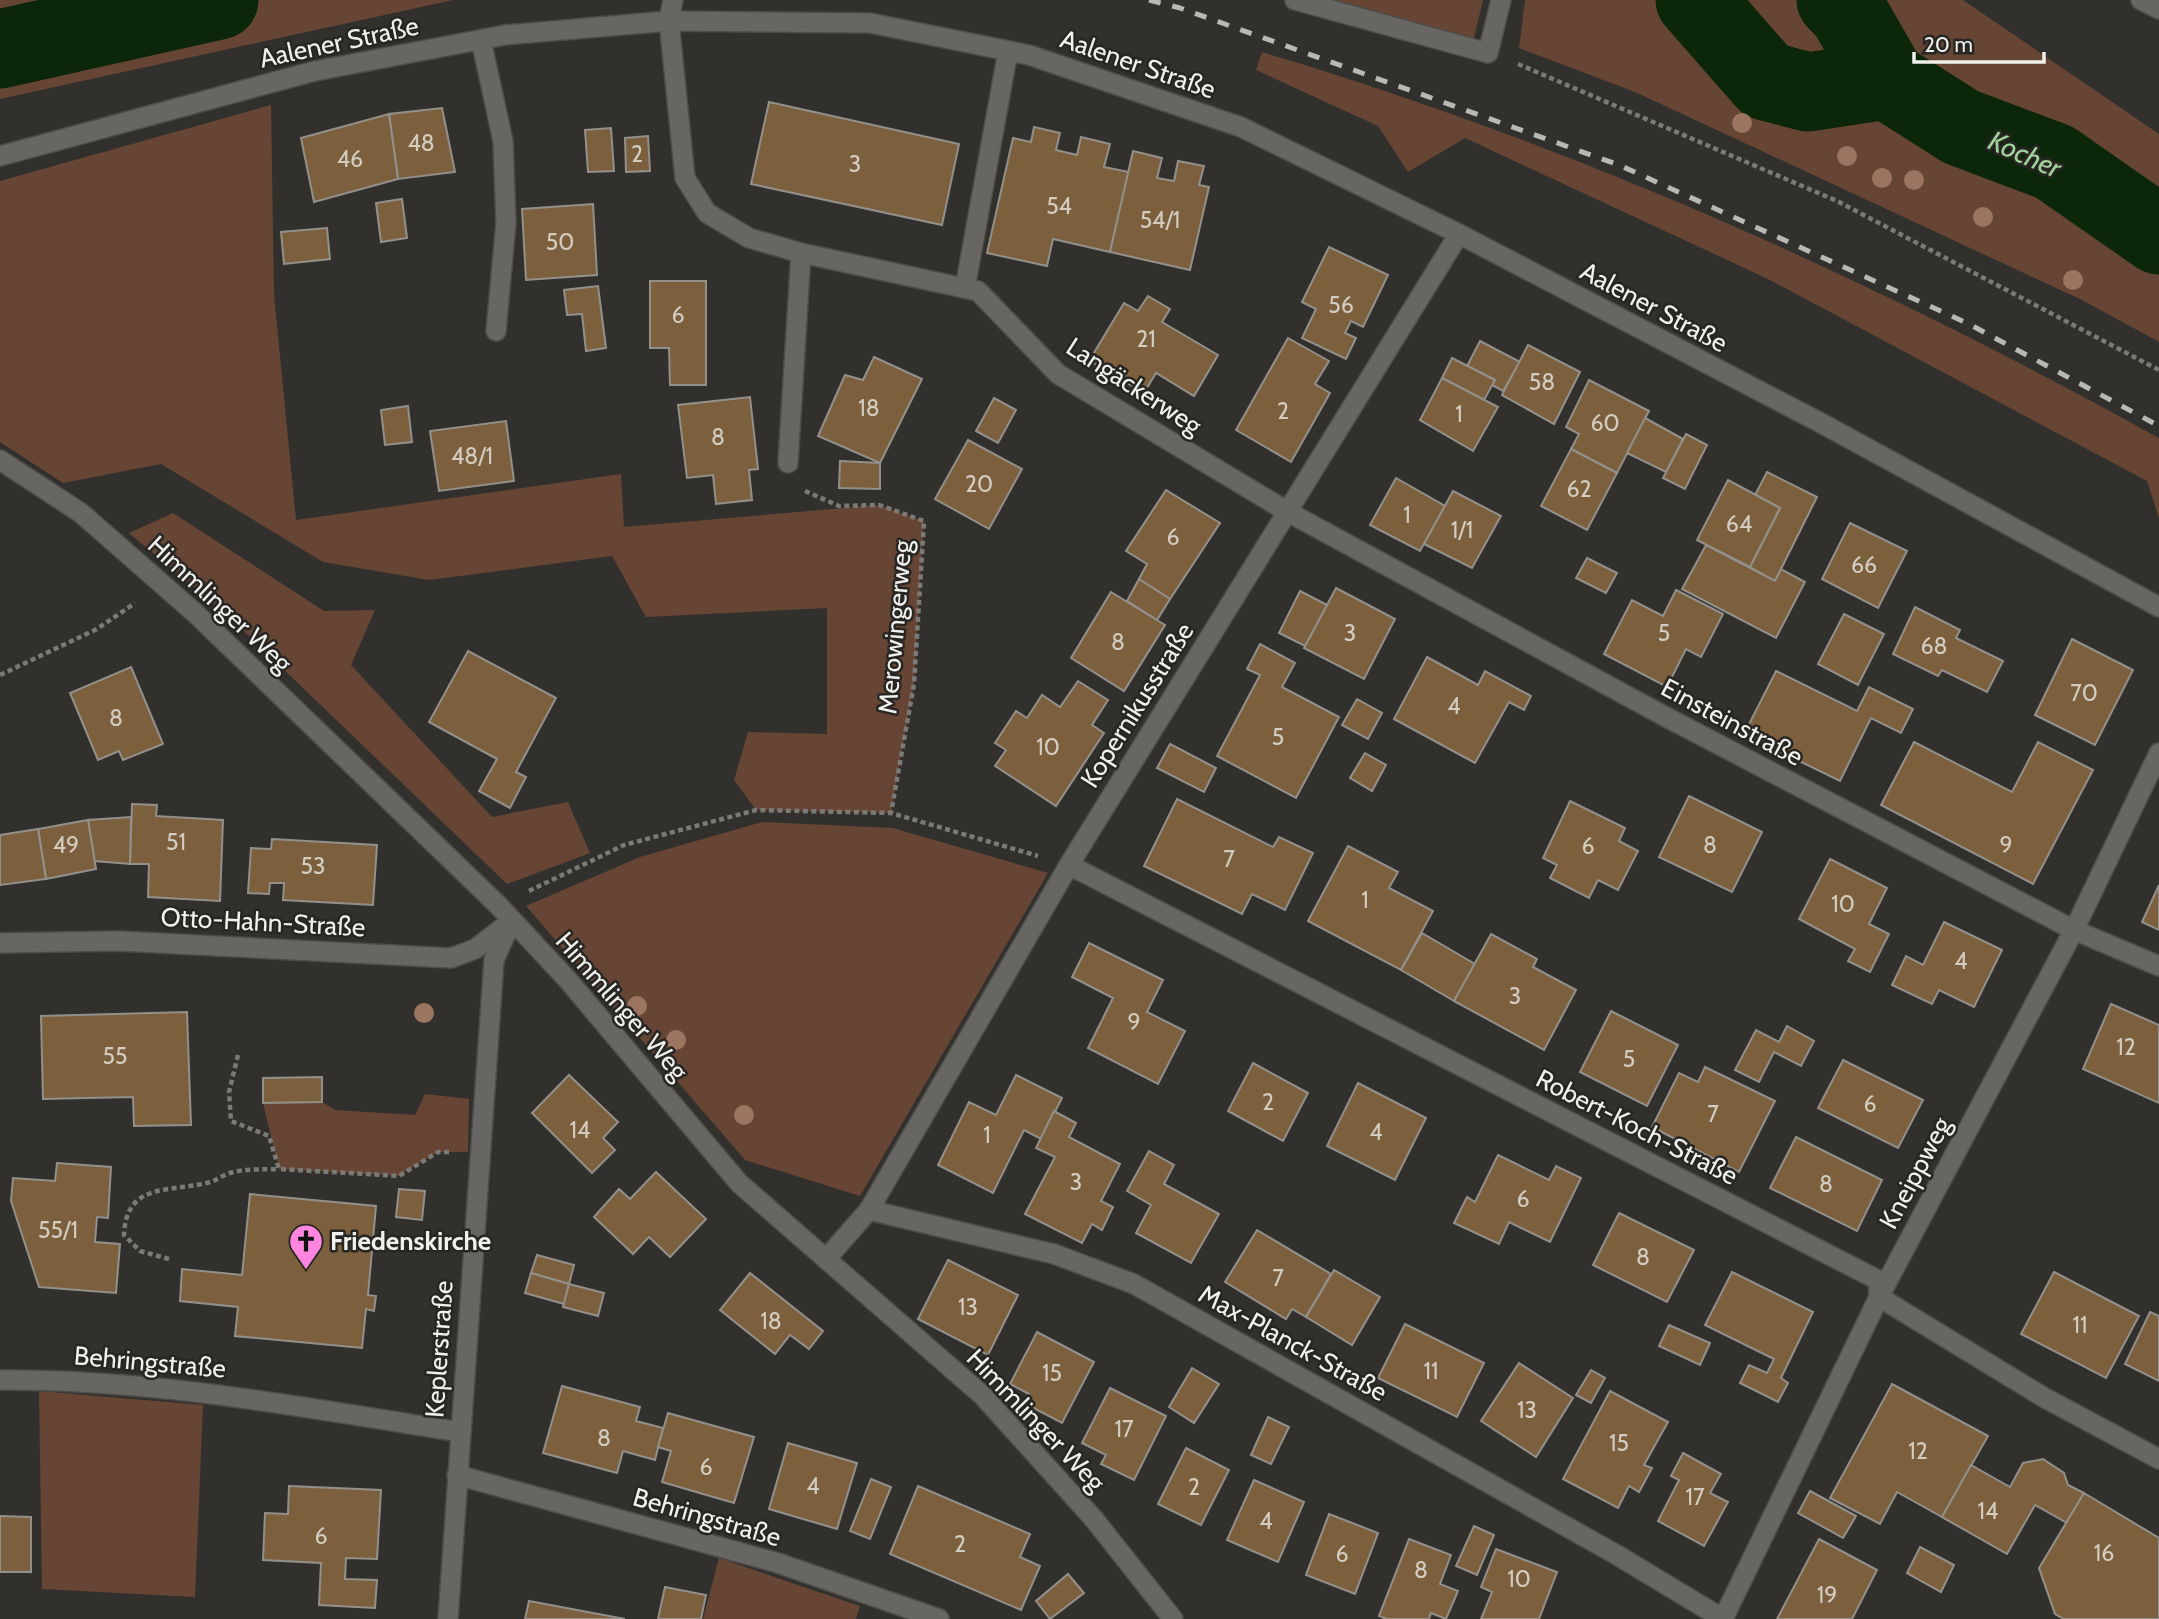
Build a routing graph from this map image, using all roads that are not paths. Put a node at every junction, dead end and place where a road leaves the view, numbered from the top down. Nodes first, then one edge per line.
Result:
1 (673, 0) edge
2 (1295, 0) edge
3 (2141, 0) edge
4 (1501, 4) edge
5 (2159, 9) edge
6 (669, 21) junction
7 (481, 40) junction
8 (1008, 51) junction
9 (0, 156) edge
10 (1459, 234) junction
11 (801, 253) junction
12 (965, 288) junction
13 (496, 331) dead end
14 (0, 460) edge
15 (788, 463) road end
16 (1288, 512) junction
17 (2159, 607) edge
18 (2159, 753) edge
19 (1069, 865) junction
20 (512, 920) junction
21 (2074, 930) junction
22 (0, 943) edge
23 (2159, 966) edge
24 (869, 1210) junction
25 (825, 1259) junction
26 (1879, 1297) junction
27 (0, 1380) edge
28 (460, 1432) junction
29 (2159, 1459) edge
30 (457, 1475) junction
31 (1158, 1611) edge
32 (448, 1619) edge
33 (939, 1619) edge
34 (1173, 1619) edge
35 (1723, 1619) edge

1 - 6 street, Langäckerweg
2 - 4 street
3 - 5 street
6 - 7 street, Aalener Straße
6 - 8 street, Aalener Straße
6 - 11 street, Langäckerweg
7 - 9 street, Aalener Straße
7 - 13 street
8 - 10 street, Aalener Straße
8 - 12 street
10 - 16 street, Kopernikusstraße
10 - 17 street, Aalener Straße
11 - 12 street, Langäckerweg
11 - 15 street
12 - 16 street, Langäckerweg
14 - 20 street, Himmlinger Weg
16 - 19 street, Kopernikusstraße
16 - 21 street, Einsteinstraße
18 - 21 street, Kneippweg
19 - 24 street, Kopernikusstraße
19 - 26 street, Robert-Koch-Straße
20 - 22 street, Otto-Hahn-Straße
20 - 25 street, Himmlinger Weg
20 - 28 street, Keplerstraße
21 - 23 street, Einsteinstraße
21 - 26 street, Kneippweg
24 - 25 street
24 - 35 street, Max-Planck-Straße
25 - 31 street, Himmlinger Weg
26 - 29 street, Robert-Koch-Straße
26 - 35 street, Kneippweg
27 - 28 street, Behringstraße
28 - 30 street, Keplerstraße
30 - 32 street, Keplerstraße
30 - 33 street, Behringstraße
31 - 34 street, Himmlinger Weg

